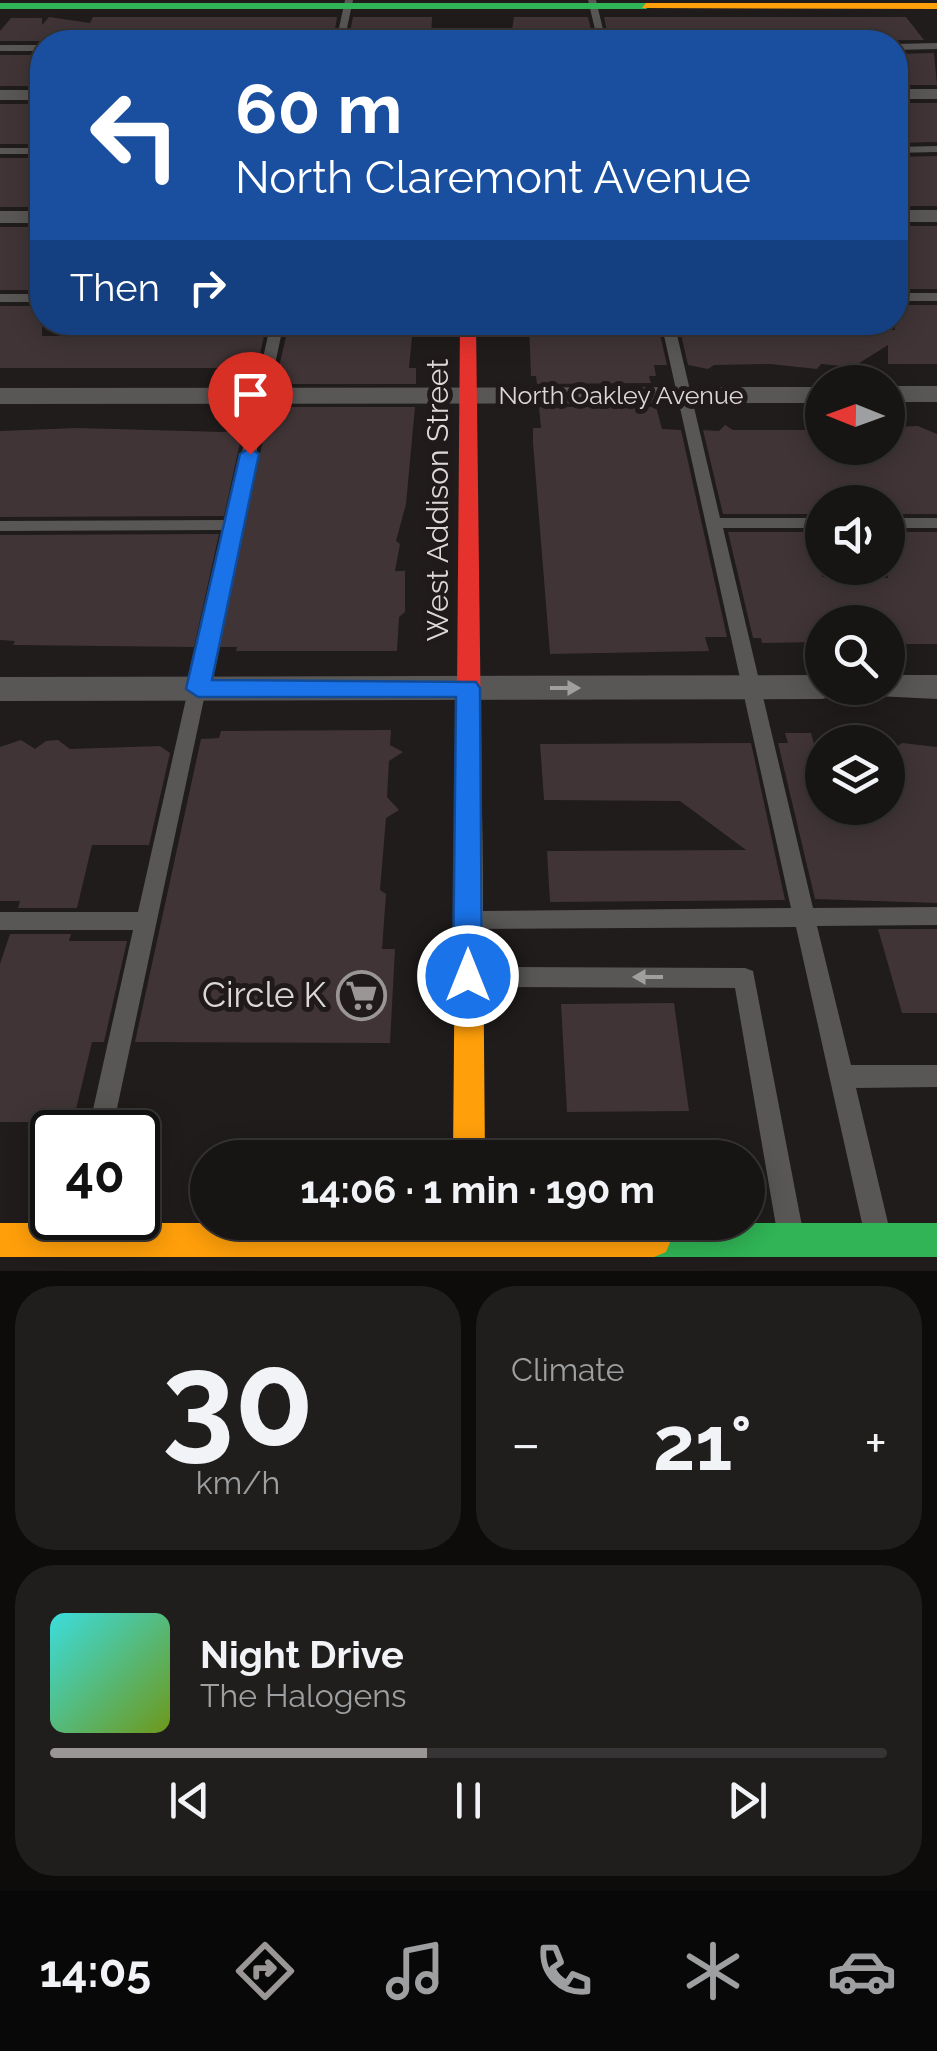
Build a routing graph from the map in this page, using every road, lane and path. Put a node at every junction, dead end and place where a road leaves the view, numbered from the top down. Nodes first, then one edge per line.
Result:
1 (0, 2) edge
2 (937, 2) edge
3 (116, 3) edge
4 (349, 3) edge
5 (593, 3) edge
6 (713, 3) edge
7 (469, 11) edge
8 (343, 30) edge
9 (599, 30) edge
10 (908, 46) edge
11 (937, 46) edge
12 (0, 48) edge
13 (30, 48) edge
14 (908, 94) edge
15 (937, 94) edge
16 (0, 95) edge
17 (30, 95) edge
18 (908, 150) edge
19 (937, 150) edge
20 (0, 151) edge
21 (30, 151) edge
22 (908, 216) edge
23 (937, 216) edge
24 (0, 217) edge
25 (30, 217) edge
26 (0, 298) edge
27 (30, 298) edge
28 (908, 298) edge
29 (937, 298) edge
30 (275, 335) edge
31 (468, 335) edge
32 (670, 335) edge
33 (805, 394) edge
34 (905, 394) edge
35 (937, 394) edge
36 (468, 395) junction
37 (684, 395) junction
38 (0, 396) edge
39 (262, 396) junction
40 (805, 523) edge
41 (905, 523) edge
42 (937, 523) edge
43 (713, 524) junction
44 (234, 525) junction
45 (0, 526) edge
46 (751, 687) junction
47 (805, 687) edge
48 (905, 687) edge
49 (937, 687) edge
50 (468, 688) junction
51 (0, 689) edge
52 (198, 689) junction
53 (937, 916) edge
54 (804, 917) junction
55 (147, 920) junction
56 (468, 920) junction
57 (0, 921) edge
58 (468, 976) junction
59 (841, 1076) junction
60 (937, 1076) edge
61 (105, 1110) edge
62 (468, 1140) edge
63 (160, 1228) edge
64 (190, 1229) edge
65 (30, 1235) edge
66 (765, 1238) edge
67 (791, 1239) junction
68 (0, 1240) edge
69 (469, 1240) edge
70 (879, 1240) junction
71 (937, 1240) edge
72 (469, 1271) edge

1 - 3 street
2 - 6 street
3 - 4 street
4 - 7 street
4 - 8 lane
5 - 6 street
5 - 7 street
5 - 9 lane
10 - 11 lane
12 - 13 lane
14 - 15 street
16 - 17 street
18 - 19 lane
20 - 21 lane
22 - 23 street
24 - 25 street
26 - 27 lane
28 - 29 lane
30 - 39 lane
31 - 36 street, West Addison Street
32 - 37 lane
33 - 37 street, North Oakley Avenue
34 - 35 street
36 - 37 street, North Oakley Avenue
36 - 39 street, North Oakley Avenue
36 - 50 street, West Addison Street
37 - 43 lane
38 - 39 street, North Oakley Avenue
39 - 44 lane
40 - 43 lane
41 - 42 lane
43 - 46 lane
44 - 45 lane
44 - 52 lane
46 - 47 street
50 -> 46 street
46 - 54 lane
48 - 49 street
50 - 52 street
50 - 56 street, West Addison Street
51 - 52 street
52 - 55 lane
53 - 54 lane
54 - 56 lane
54 - 59 lane
55 - 57 lane
55 - 61 lane
56 - 58 street, West Addison Street
58 - 62 street, West Addison Street
67 -> 58 lane
59 - 60 lane
59 - 70 lane
63 - 64 street
65 - 68 street
66 - 67 street
67 - 70 street
69 - 72 street
70 - 71 street

